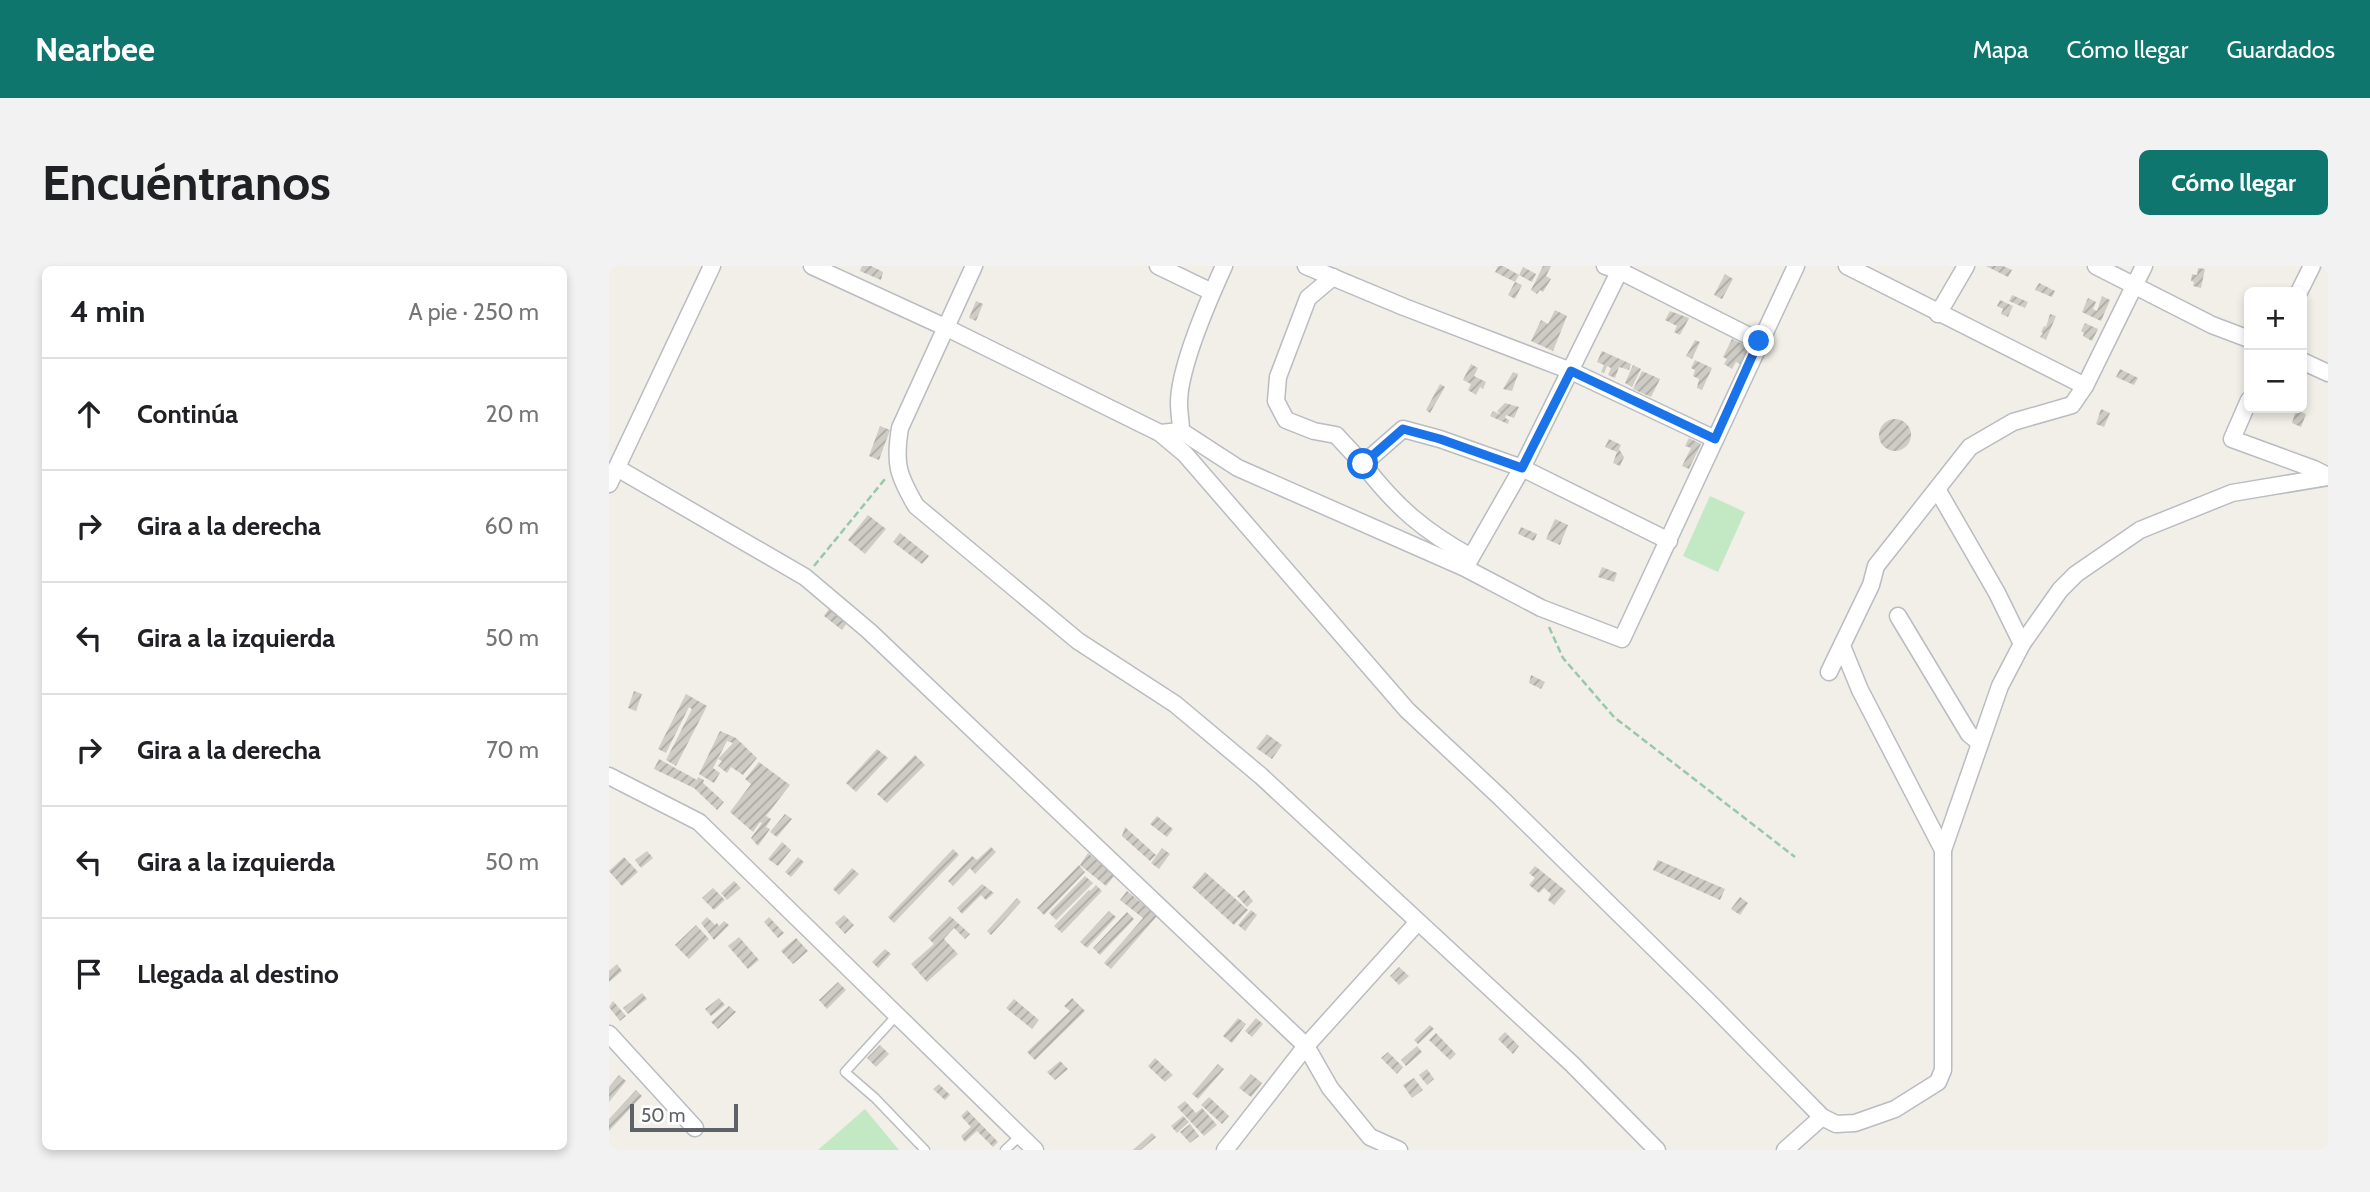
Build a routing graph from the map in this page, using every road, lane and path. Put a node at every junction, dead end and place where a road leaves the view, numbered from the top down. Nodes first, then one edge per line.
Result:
1 (712, 266) edge
2 (812, 266) edge
3 (974, 266) edge
4 (1158, 266) edge
5 (1224, 266) edge
6 (1306, 266) edge
7 (1796, 266) edge
8 (1847, 266) edge
9 (1965, 266) edge
10 (2096, 266) edge
11 (2144, 266) edge
12 (2312, 266) edge
13 (1615, 268) edge
14 (1333, 277) junction
15 (2135, 285) junction
16 (2302, 287) edge
17 (1212, 292) junction
18 (1938, 314) junction
19 (947, 328) junction
20 (2244, 337) edge
21 (1759, 341) junction
22 (2307, 363) edge
23 (1571, 371) junction
24 (2328, 373) edge
25 (2085, 386) junction
26 (2244, 411) edge
27 (1181, 431) junction
28 (1160, 433) junction
29 (1715, 439) junction
30 (898, 464) junction
31 (1363, 464) junction
32 (617, 468) junction
33 (1522, 468) junction
34 (2328, 477) edge
35 (609, 484) edge
36 (1937, 489) junction
37 (1669, 541) junction
38 (1468, 563) junction
39 (805, 576) junction
40 (1541, 608) junction
41 (1898, 616) dead end
42 (2022, 644) junction
43 (1842, 646) junction
44 (1829, 672) dead end
45 (1980, 743) junction
46 (609, 776) edge
47 (1943, 850) junction
48 (1795, 857) dead end
49 (1417, 923) junction
50 (897, 1015) junction
51 (609, 1034) edge
52 (1305, 1046) junction
53 (1822, 1117) junction
54 (695, 1129) dead end
55 (1020, 1136) junction
56 (925, 1150) edge
57 (1005, 1150) edge
58 (1035, 1150) edge
59 (1225, 1150) edge
60 (1399, 1150) edge
61 (1657, 1150) edge
62 (1785, 1150) edge

1 - 32 street
2 - 19 street
3 - 19 street
4 - 17 street
5 - 17 street
6 - 14 street
7 - 21 street
8 - 18 street
9 - 18 street
10 - 15 street
11 - 15 street
12 - 16 street
13 - 21 street
13 - 23 street
14 - 23 street
14 - 31 street
15 - 20 street
15 - 25 street
17 - 27 street
18 - 25 street
19 - 28 street
19 - 30 street
21 - 29 street
22 - 24 street
23 - 29 street
23 - 33 street
25 - 36 street
26 - 34 street
27 - 28 street
27 - 38 street
28 - 53 street
29 - 37 street
30 - 39 path
30 - 49 street
31 - 33 street
31 - 38 street
32 - 35 street
32 - 39 street
33 - 37 street
33 - 38 street
34 - 42 street
36 - 42 street
36 - 43 street
37 - 40 street
38 - 40 street
39 - 52 street
40 - 48 path
41 - 45 street
42 - 45 street
43 - 44 street
43 - 47 street
45 - 47 street
46 - 50 street
47 - 53 street
49 - 52 street
49 - 61 street
50 - 55 street
50 - 56 lane
51 - 54 street
52 - 59 street
52 - 60 street
53 - 62 street
55 - 57 lane
55 - 58 street

